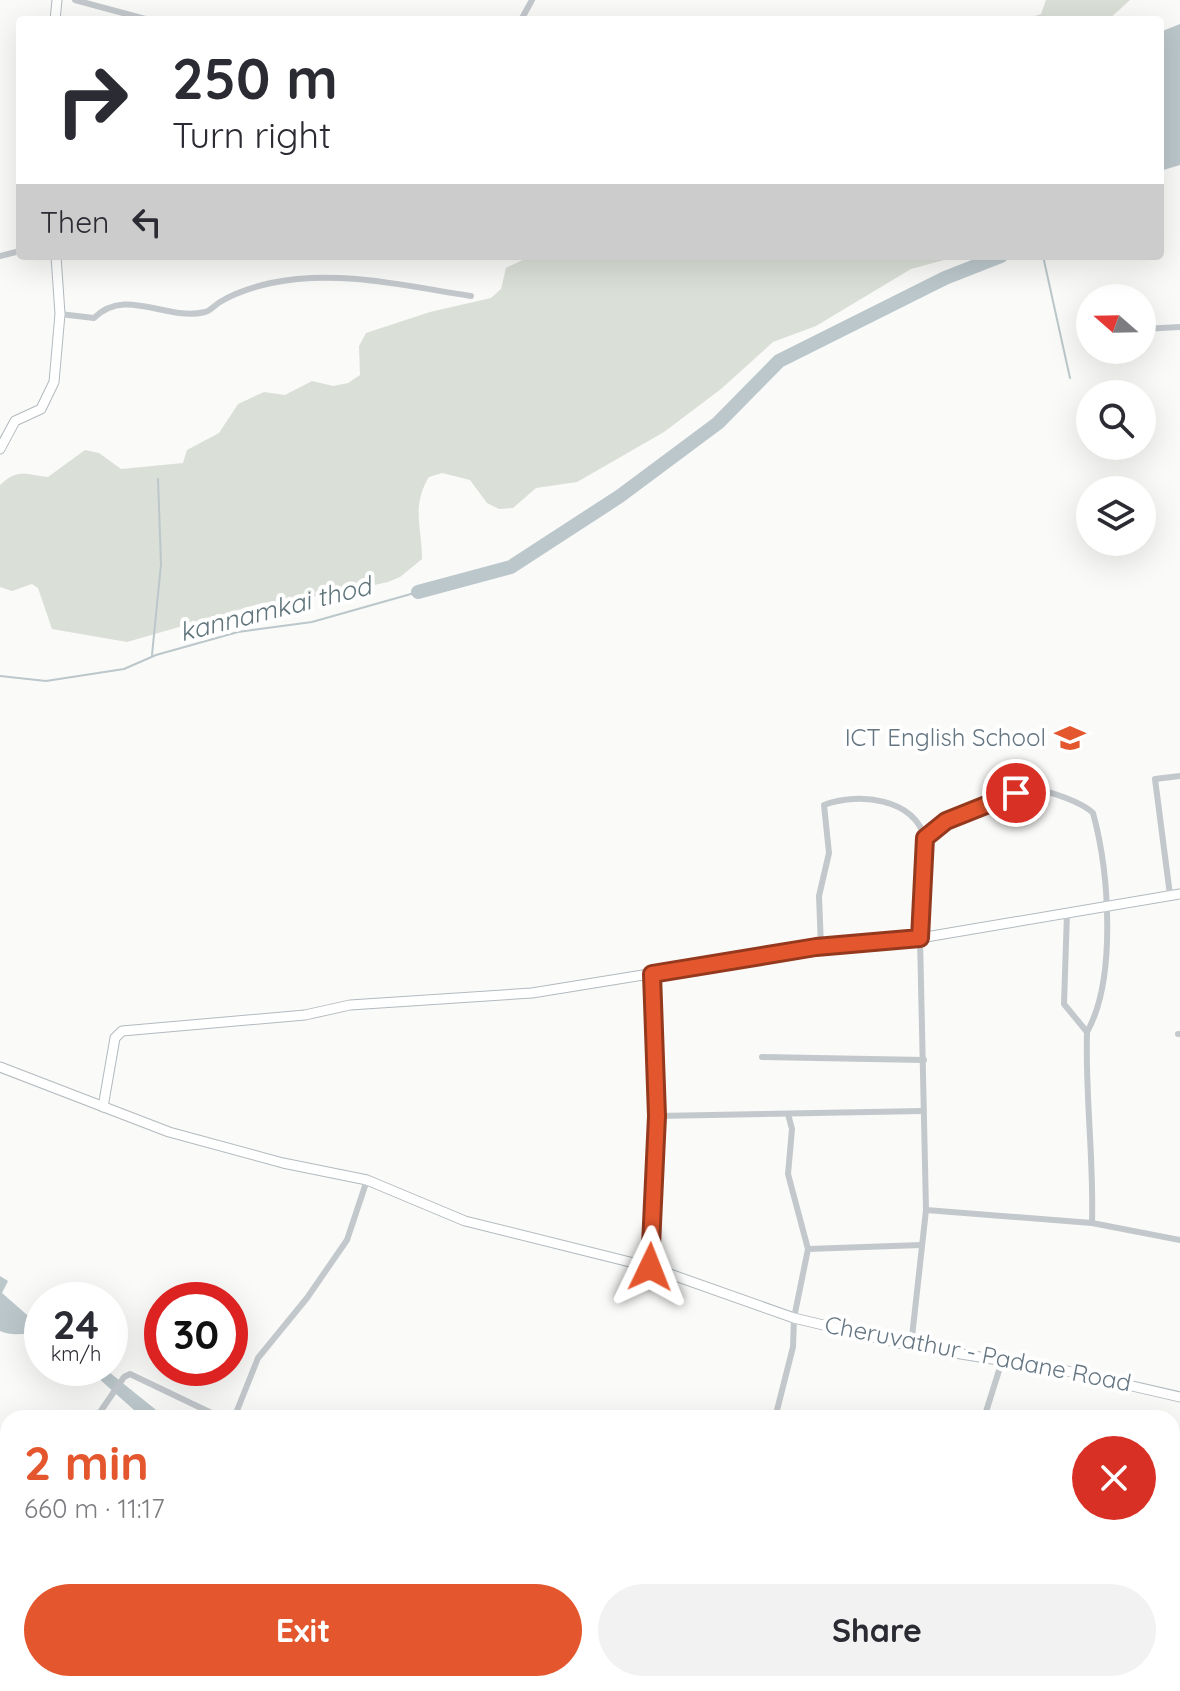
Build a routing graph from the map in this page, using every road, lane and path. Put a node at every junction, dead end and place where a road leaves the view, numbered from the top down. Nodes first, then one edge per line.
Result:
1 (75, 0) edge
2 (134, 16) edge
3 (56, 260) edge
4 (471, 296) dead end
5 (60, 314) junction
6 (1180, 327) edge
7 (1156, 328) edge
8 (1, 446) edge
9 (1180, 776) edge
10 (925, 838) junction
11 (1175, 895) edge
12 (1106, 906) junction
13 (1067, 913) junction
14 (920, 938) junction
15 (821, 947) junction
16 (652, 974) junction
17 (1087, 1032) junction
18 (762, 1057) dead end
19 (924, 1060) junction
20 (0, 1067) edge
21 (103, 1107) junction
22 (923, 1111) junction
23 (788, 1114) junction
24 (657, 1116) junction
25 (367, 1180) junction
26 (926, 1210) junction
27 (1092, 1223) junction
28 (1180, 1240) edge
29 (921, 1245) junction
30 (808, 1249) junction
31 (650, 1267) junction
32 (794, 1318) junction
33 (911, 1346) junction
34 (1002, 1361) junction
35 (1180, 1397) edge
36 (101, 1410) edge
37 (206, 1410) edge
38 (237, 1410) edge
39 (777, 1410) edge
40 (987, 1410) edge

1 - 2 street
3 - 5 street
4 - 5 street
5 - 8 street
6 - 7 street
9 - 11 street
10 - 12 street
10 - 14 street
10 - 15 street
11 - 12 street
12 - 13 street
12 - 17 street
13 - 14 street
13 - 17 street
14 - 15 street
14 - 19 street
15 - 16 street
16 - 21 street
16 - 24 street
17 - 27 street
18 - 19 street
19 - 22 street
20 - 21 street, Cheruvathur - Padane Road
21 - 25 street, Cheruvathur - Padane Road
22 - 23 street
22 - 26 street
23 - 24 street
23 - 30 street
24 - 31 street
25 - 31 street, Cheruvathur - Padane Road
25 - 38 street
26 - 27 street
26 - 29 street
27 - 28 street
29 - 30 street
29 - 33 street
30 - 32 street
31 - 32 street, Cheruvathur - Padane Road
32 - 33 street, Cheruvathur - Padane Road
32 - 39 street
33 - 34 street, Cheruvathur - Padane Road
34 - 35 street, Cheruvathur - Padane Road
34 - 40 street
36 - 37 street

